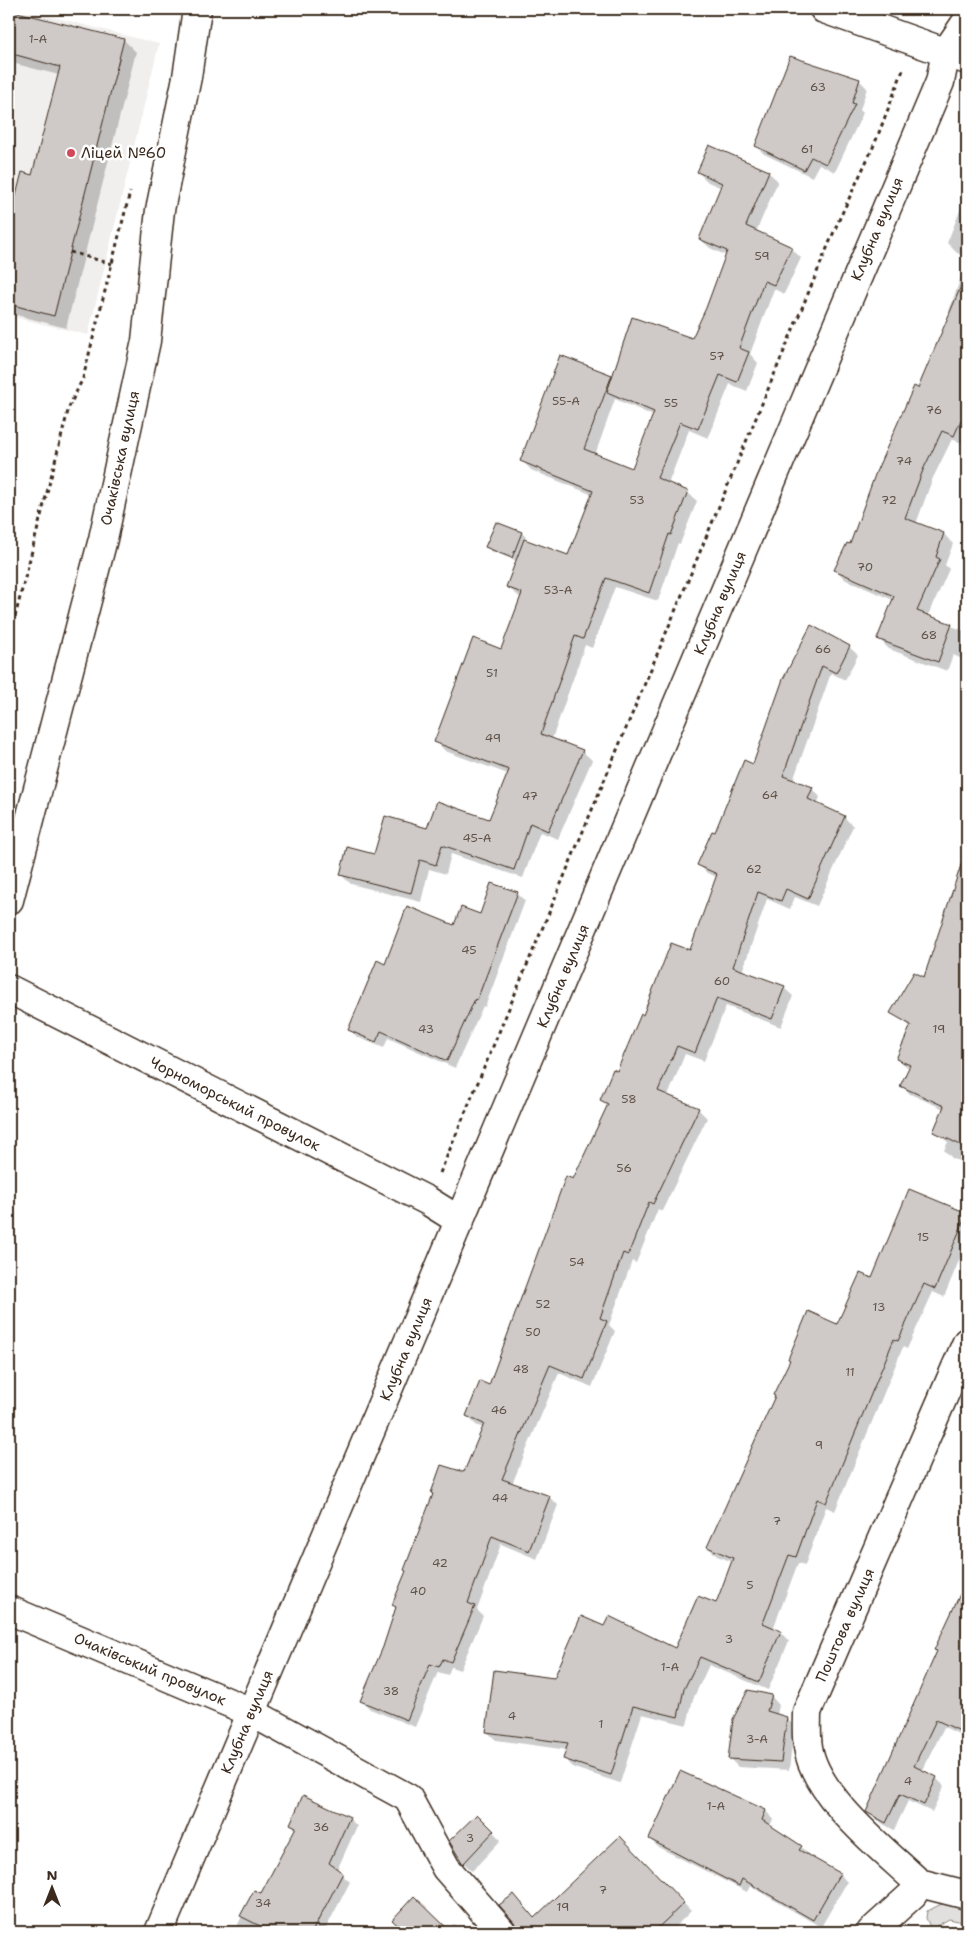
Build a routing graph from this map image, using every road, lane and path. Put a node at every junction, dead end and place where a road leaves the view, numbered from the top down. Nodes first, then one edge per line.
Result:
1 (197, 9) edge
2 (824, 9) edge
3 (967, 21) edge
4 (917, 42) junction
5 (957, 56) edge
6 (131, 190) dead end
7 (70, 252) dead end
8 (112, 264) junction
9 (9, 640) edge
10 (9, 900) edge
11 (9, 989) edge
12 (428, 1201) junction
13 (460, 1221) junction
14 (967, 1342) edge
15 (9, 1610) edge
16 (252, 1712) junction
17 (919, 1883) junction
18 (967, 1895) edge
19 (159, 1932) edge
20 (502, 1932) edge
21 (871, 1932) edge

1 - 10 main road, Очаківська вулиця
2 - 4 main road
3 - 5 main road, Клубна вулиця
4 - 5 main road
4 - 12 path
5 - 13 main road, Клубна вулиця
6 - 8 path
7 - 8 path
8 - 9 path
11 - 12 main road, Чорноморський провулок
12 - 13 main road, Чорноморський провулок
13 - 16 main road, Клубна вулиця
14 - 17 main road, Поштова вулиця
15 - 16 main road, Очаківський провулок
16 - 19 main road, Клубна вулиця
16 - 20 main road, Очаківський провулок
17 - 18 main road
17 - 21 main road

